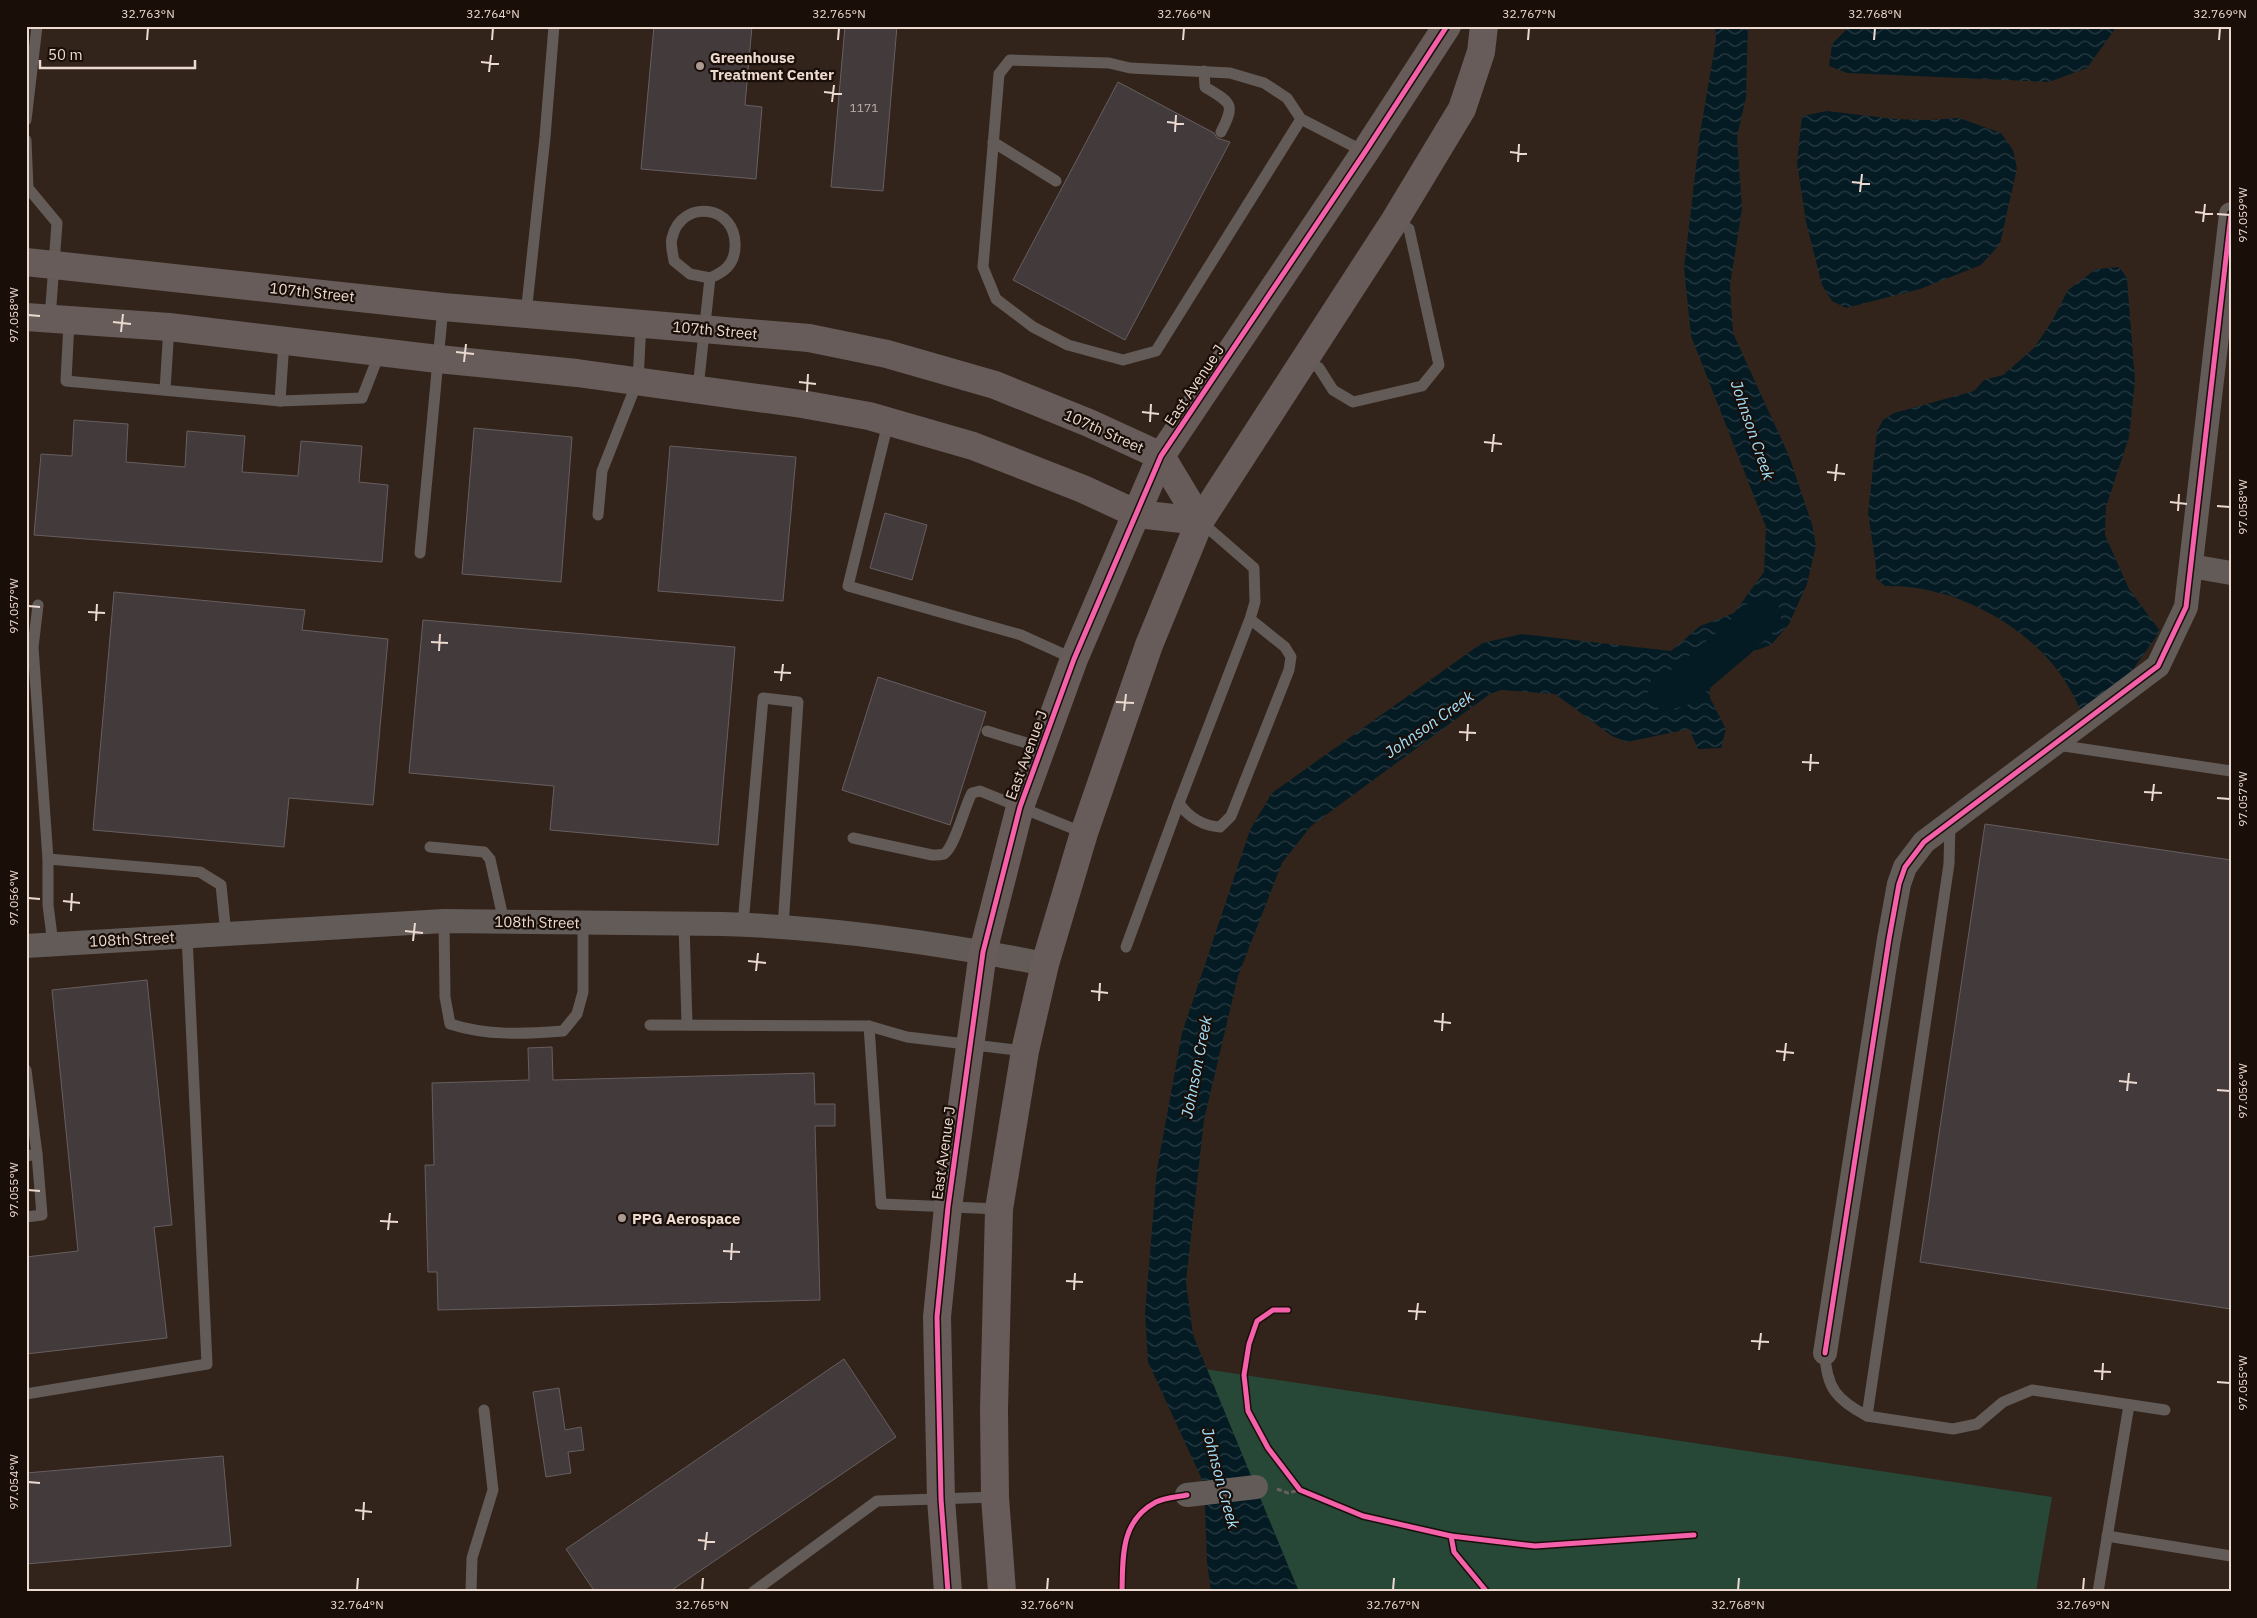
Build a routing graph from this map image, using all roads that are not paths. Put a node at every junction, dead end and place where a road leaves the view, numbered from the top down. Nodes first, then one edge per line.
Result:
1 (37, 26) edge
2 (554, 26) edge
3 (1447, 26) edge
4 (1484, 26) edge
5 (1204, 71) junction
6 (1301, 119) junction
7 (26, 120) edge
8 (1221, 132) dead end
9 (26, 140) edge
10 (993, 142) junction
11 (1366, 152) junction
12 (1056, 181) dead end
13 (2231, 214) edge
14 (1395, 220) junction
15 (26, 262) edge
16 (54, 264) junction
17 (710, 278) junction
18 (443, 307) junction
19 (526, 314) junction
20 (48, 319) edge
21 (642, 323) junction
22 (169, 327) junction
23 (704, 330) junction
24 (284, 341) junction
25 (380, 351) junction
26 (438, 359) junction
27 (1305, 359) junction
28 (638, 380) junction
29 (698, 388) junction
30 (165, 390) junction
31 (280, 400) junction
32 (888, 422) junction
33 (1161, 456) junction
34 (1137, 514) junction
35 (598, 515) dead end
36 (1200, 521) junction
37 (420, 553) dead end
38 (2191, 566) junction
39 (2231, 573) edge
40 (38, 605) dead end
41 (1250, 619) junction
42 (1074, 659) junction
43 (987, 731) dead end
44 (2056, 744) junction
45 (1043, 748) junction
46 (2231, 771) edge
47 (1179, 803) junction
48 (1020, 807) junction
49 (1950, 823) junction
50 (1084, 833) junction
51 (853, 838) dead end
52 (430, 847) dead end
53 (48, 859) junction
54 (444, 921) junction
55 (504, 922) junction
56 (583, 922) junction
57 (684, 923) junction
58 (743, 924) junction
59 (784, 927) junction
60 (226, 934) junction
61 (187, 936) junction
62 (53, 944) junction
63 (26, 946) edge
64 (1126, 947) dead end
65 (983, 952) junction
66 (1045, 964) junction
67 (687, 1024) junction
68 (650, 1025) dead end
69 (869, 1026) junction
70 (970, 1044) junction
71 (1025, 1051) junction
72 (26, 1070) edge
73 (31, 1155) edge
74 (948, 1207) junction
75 (1000, 1209) junction
76 (26, 1217) edge
77 (1825, 1353) joint
78 (26, 1394) edge
79 (2129, 1405) junction
80 (484, 1410) dead end
81 (2165, 1410) dead end
82 (1867, 1416) junction
83 (1256, 1487) dead end
84 (1186, 1495) dead end
85 (995, 1497) junction
86 (941, 1499) junction
87 (2107, 1536) junction
88 (2231, 1556) edge
89 (471, 1592) edge
90 (753, 1592) edge
91 (948, 1592) edge
92 (1002, 1592) edge
93 (2098, 1592) edge

1 - 7 lane
2 - 19 lane
3 - 11 street, East Avenue J
4 - 14 street
5 - 6 lane
5 - 8 lane
5 - 10 lane
6 - 10 lane
6 - 11 lane
9 - 16 lane
10 - 12 lane
11 - 33 street, East Avenue J
13 - 38 street
14 - 27 street
14 - 27 lane
15 - 16 street, 107th Street
16 - 18 street, 107th Street
16 - 20 lane
17 - 17 lane
17 - 23 lane
18 - 19 street, 107th Street
18 - 26 lane
19 - 21 street, 107th Street
20 - 22 street
20 - 30 lane
21 - 23 street, 107th Street
21 - 28 lane
22 - 24 street
22 - 30 lane
23 - 29 lane
23 - 33 street, 107th Street
24 - 25 street
24 - 31 lane
25 - 26 street
25 - 31 lane
26 - 28 street
26 - 37 lane
27 - 36 street
28 - 29 street
28 - 35 lane
29 - 32 street
30 - 31 lane
32 - 34 street
32 - 42 lane
33 - 34 street, East Avenue J
33 - 36 street, 107th Street
34 - 36 street
34 - 42 street, East Avenue J
36 - 41 lane
36 - 50 street
38 - 39 street
38 - 44 street
40 - 53 lane
41 - 47 lane
41 - 47 lane
42 - 45 street, East Avenue J
43 - 45 lane
44 - 46 lane
44 - 49 street
45 - 48 street, East Avenue J
47 - 64 lane
48 - 50 lane
48 - 51 lane
48 - 65 street, East Avenue J
49 - 77 street
49 - 82 lane
50 - 66 street
52 - 55 lane
53 - 60 lane
53 - 62 lane
54 - 55 street, 108th Street
54 - 56 lane
54 - 60 street, 108th Street
55 - 56 street, 108th Street
56 - 57 street, 108th Street
57 - 58 street, 108th Street
57 - 67 lane
58 - 59 street, 108th Street
58 - 59 lane
59 - 65 street, 108th Street
60 - 61 street, 108th Street
61 - 62 street, 108th Street
61 - 78 lane
62 - 63 street, 108th Street
65 - 66 street, 108th Street
65 - 70 street, East Avenue J
66 - 71 street
67 - 68 lane
67 - 69 lane
69 - 70 lane
69 - 74 lane
70 - 71 lane
70 - 74 street, East Avenue J
71 - 75 street
72 - 73 lane
73 - 76 lane
74 - 75 lane
74 - 86 street, East Avenue J
75 - 85 street
77 - 82 lane
79 - 81 lane
79 - 82 lane
79 - 87 lane
80 - 89 lane
83 - 84 street
85 - 86 lane
85 - 92 street
86 - 90 lane
86 - 91 street, East Avenue J
87 - 88 lane
87 - 93 lane

